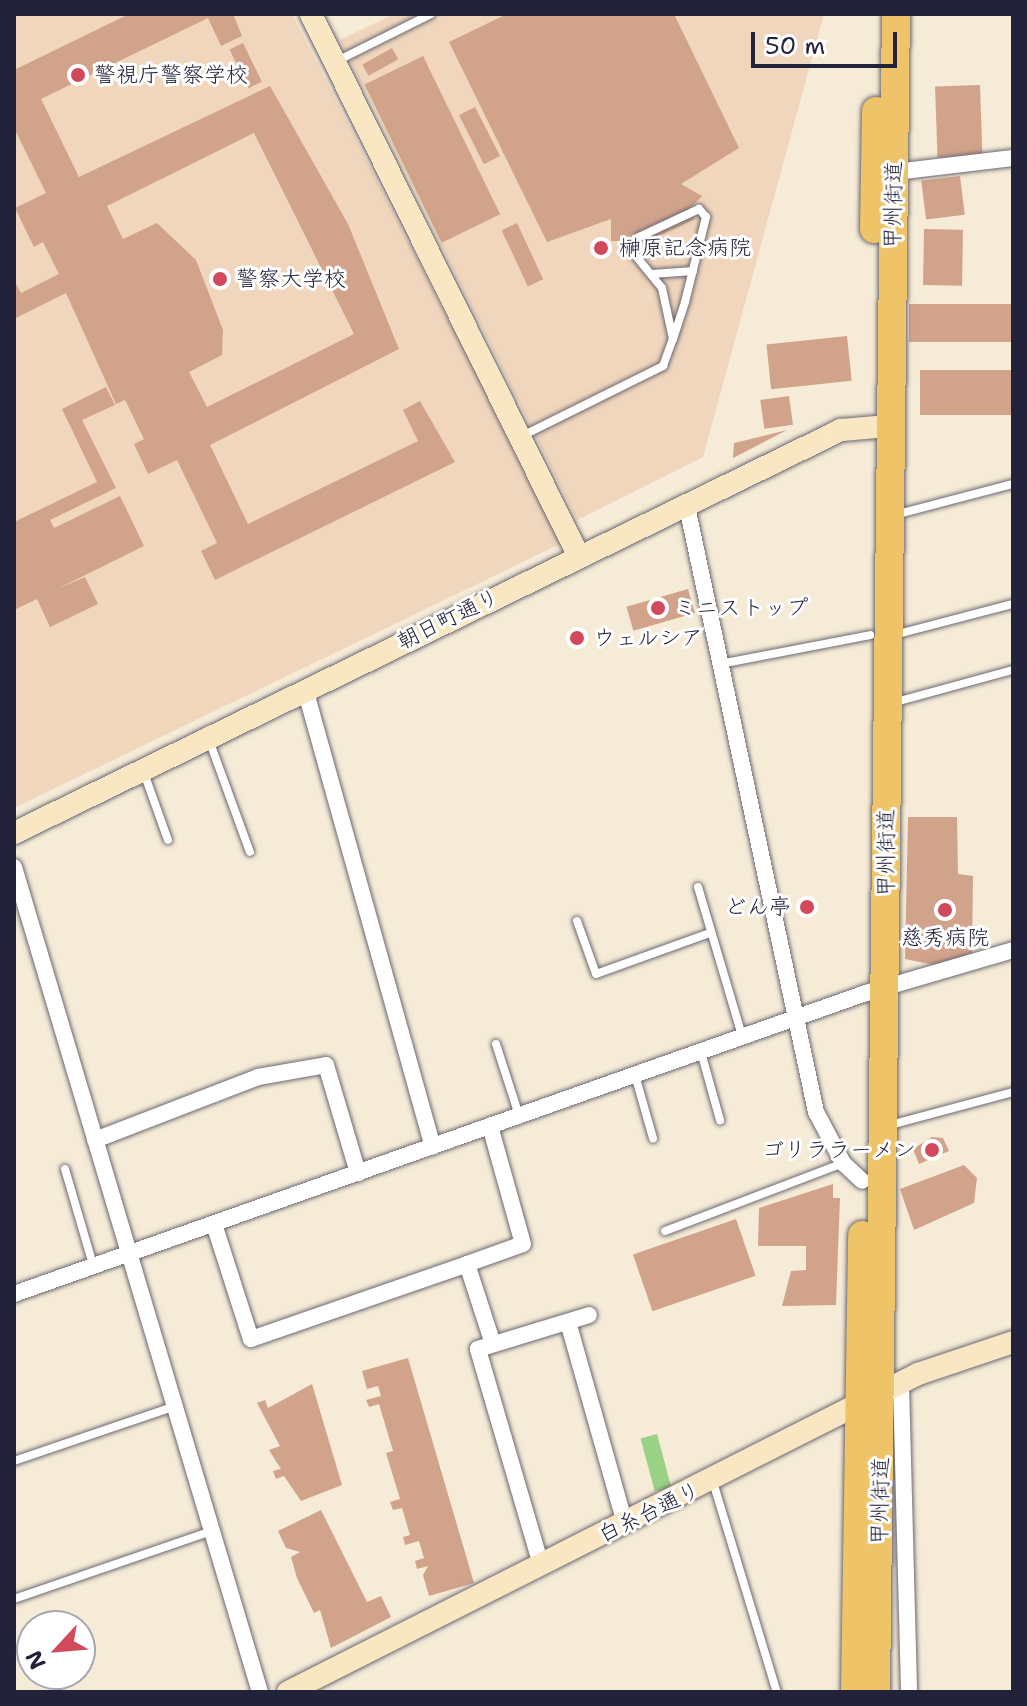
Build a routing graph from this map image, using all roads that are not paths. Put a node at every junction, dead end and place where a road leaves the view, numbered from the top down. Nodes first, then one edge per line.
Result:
1 (311, 14) edge
2 (431, 14) edge
3 (877, 14) edge
4 (896, 14) edge
5 (335, 62) junction
6 (1013, 158) edge
7 (895, 172) junction
8 (693, 271) junction
9 (652, 274) junction
10 (673, 339) junction
11 (880, 426) junction
12 (519, 437) junction
13 (1013, 484) edge
14 (686, 502) junction
15 (890, 516) junction
16 (578, 555) junction
17 (1013, 604) edge
18 (879, 636) junction
19 (720, 664) junction
20 (1013, 670) edge
21 (305, 689) junction
22 (887, 704) junction
23 (208, 737) junction
24 (143, 770) junction
25 (14, 833) edge
26 (168, 840) dead end
27 (250, 852) dead end
28 (14, 867) edge
29 (698, 887) dead end
30 (577, 921) dead end
31 (707, 934) junction
32 (1013, 950) edge
33 (876, 991) junction
34 (797, 1018) junction
35 (742, 1037) junction
36 (496, 1044) dead end
37 (701, 1052) junction
38 (635, 1075) junction
39 (1013, 1092) edge
40 (520, 1116) junction
41 (720, 1120) dead end
42 (490, 1126) junction
43 (881, 1128) junction
44 (653, 1138) dead end
45 (95, 1140) junction
46 (433, 1146) junction
47 (65, 1169) dead end
48 (853, 1172) junction
49 (358, 1173) junction
50 (214, 1224) junction
51 (665, 1231) dead end
52 (131, 1253) junction
53 (467, 1264) junction
54 (94, 1266) junction
55 (14, 1294) edge
56 (589, 1315) dead end
57 (568, 1322) junction
58 (1013, 1342) edge
59 (493, 1344) junction
60 (880, 1396) junction
61 (176, 1406) junction
62 (14, 1461) edge
63 (712, 1481) junction
64 (625, 1524) junction
65 (213, 1531) junction
66 (541, 1565) junction
67 (14, 1599) edge
68 (260, 1692) edge
69 (288, 1692) edge
70 (777, 1692) edge
71 (855, 1692) edge
72 (876, 1692) edge
73 (909, 1692) edge

1 - 5 street
2 - 5 lane
3 - 11 highway, 甲州街道
4 - 7 highway, 甲州街道
5 - 12 street
6 - 7 street
7 - 11 highway, 甲州街道
8 - 9 lane
8 - 9 lane
8 - 10 lane
9 - 10 lane
10 - 12 lane
11 - 14 street, 朝日町通り
11 - 15 highway, 甲州街道
11 - 18 highway, 甲州街道
12 - 16 street
13 - 15 lane
14 - 16 street, 朝日町通り
14 - 19 street
15 - 18 highway, 甲州街道
16 - 21 street, 朝日町通り
17 - 18 lane
18 - 19 lane
18 - 22 highway, 甲州街道
18 - 33 highway, 甲州街道
19 - 34 street
20 - 22 lane
21 - 23 street, 朝日町通り
21 - 46 street
22 - 33 highway, 甲州街道
23 - 24 street, 朝日町通り
23 - 27 lane
24 - 25 street, 朝日町通り
24 - 26 lane
28 - 45 street
29 - 31 lane
30 - 31 lane
31 - 35 lane
32 - 33 street
33 - 34 street
33 - 43 highway, 甲州街道
33 - 48 highway, 甲州街道
34 - 35 street
34 - 48 street
35 - 37 street
36 - 40 lane
37 - 38 street
37 - 41 lane
38 - 40 street
38 - 44 lane
39 - 43 lane
40 - 42 street
42 - 46 street
42 - 53 street
43 - 60 highway, 甲州街道
45 - 49 street
45 - 52 street
46 - 49 street
47 - 54 lane
48 - 51 lane
48 - 60 highway, 甲州街道
49 - 50 street
50 - 52 street
50 - 53 street
52 - 54 street
52 - 61 street
53 - 59 street
54 - 55 street
56 - 57 street
57 - 59 street
57 - 64 street
58 - 60 street, 白糸台通り
59 - 66 street
60 - 63 street, 白糸台通り
60 - 71 highway, 甲州街道
60 - 72 highway, 甲州街道
60 - 73 street
61 - 62 lane
61 - 65 street
63 - 64 street, 白糸台通り
63 - 70 lane
64 - 66 street, 白糸台通り
65 - 67 lane
65 - 68 street
66 - 69 street, 白糸台通り

